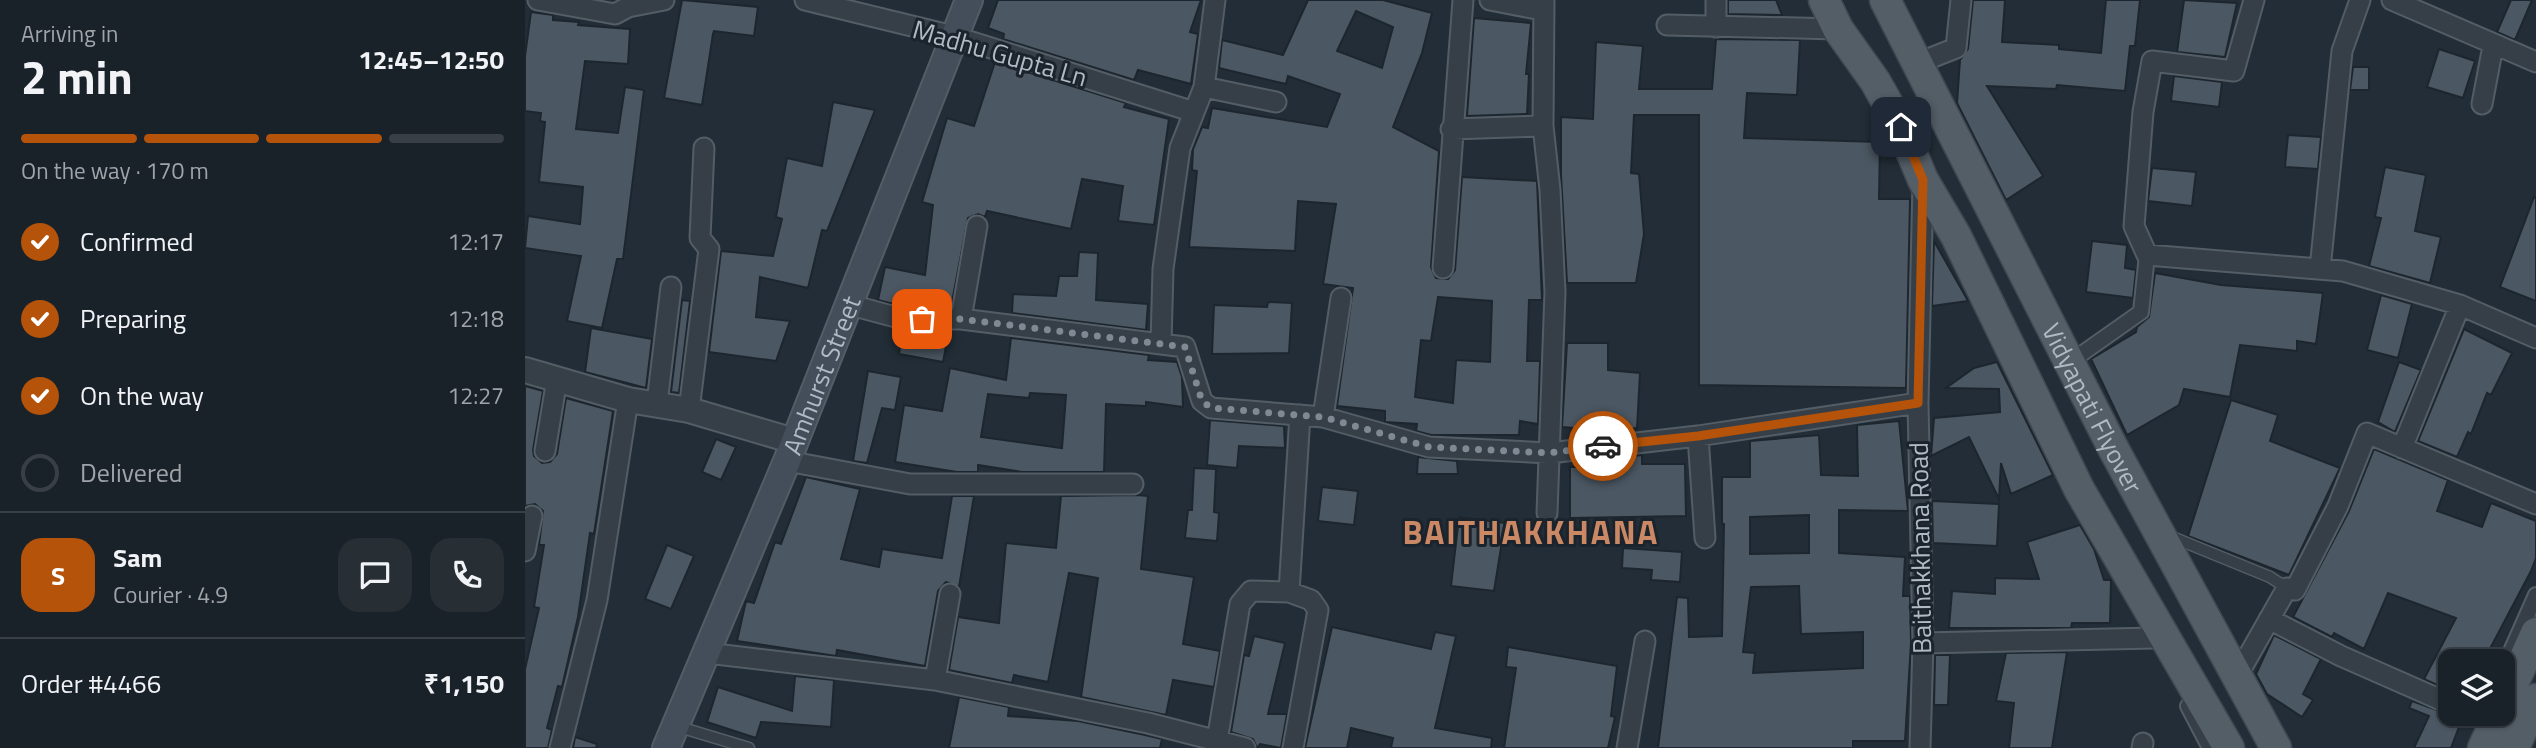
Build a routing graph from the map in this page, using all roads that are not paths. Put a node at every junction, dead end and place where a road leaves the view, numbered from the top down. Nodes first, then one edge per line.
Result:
1 (538, 0) edge
2 (664, 0) edge
3 (805, 0) edge
4 (969, 0) edge
5 (1215, 0) edge
6 (1463, 0) edge
7 (1490, 0) edge
8 (1716, 0) edge
9 (1824, 0) edge
10 (1885, 0) edge
11 (1961, 0) edge
12 (2360, 0) edge
13 (2392, 0) edge
14 (2249, 1) edge
15 (628, 3) edge
16 (1543, 5) edge
17 (1667, 25) dead end
18 (1716, 27) junction
19 (1838, 29) junction
20 (953, 36) junction
21 (2494, 46) junction
22 (2536, 62) edge
23 (1918, 63) junction
24 (1204, 87) junction
25 (1276, 102) dead end
26 (2482, 104) dead end
27 (1193, 112) junction
28 (1543, 126) junction
29 (1451, 129) junction
30 (704, 148) dead end
31 (1923, 180) junction
32 (1999, 209) junction
33 (977, 226) dead end
34 (2147, 255) junction
35 (1443, 268) dead end
36 (2320, 269) junction
37 (671, 287) dead end
38 (1341, 299) dead end
39 (847, 304) junction
40 (2460, 305) junction
41 (961, 319) junction
42 (2536, 338) edge
43 (1161, 344) junction
44 (2080, 355) junction
45 (525, 370) edge
46 (557, 379) junction
47 (628, 400) junction
48 (657, 403) junction
49 (1918, 403) junction
50 (689, 410) junction
51 (1300, 415) junction
52 (1323, 417) junction
53 (1698, 436) junction
54 (2402, 448) junction
55 (545, 451) dead end
56 (791, 451) junction
57 (1549, 453) junction
58 (1133, 484) dead end
59 (2079, 488) junction
60 (2536, 504) edge
61 (1547, 513) dead end
62 (532, 516) dead end
63 (1705, 537) dead end
64 (2172, 537) junction
65 (525, 551) edge
66 (2287, 589) junction
67 (1289, 592) junction
68 (950, 594) dead end
69 (2536, 594) edge
70 (2269, 619) junction
71 (2536, 633) edge
72 (2154, 638) junction
73 (1645, 641) dead end
74 (1923, 643) junction
75 (2513, 649) edge
76 (707, 653) junction
77 (2515, 668) edge
78 (2241, 669) junction
79 (935, 680) junction
80 (2438, 699) edge
81 (2536, 699) edge
82 (2481, 726) edge
83 (2486, 726) edge
84 (671, 737) edge
85 (1217, 741) junction
86 (560, 748) edge
87 (749, 748) edge
88 (1245, 748) edge
89 (1293, 748) edge
90 (1626, 748) edge
91 (1920, 748) edge
92 (2210, 748) edge
93 (2229, 748) edge
94 (2276, 748) edge
95 (2283, 748) edge
96 (2468, 748) edge
97 (2483, 748) edge
98 (2514, 748) edge

1 - 15 street
2 - 15 street
3 - 20 street, Madhu Gupta Ln
4 - 20 main road, Amhurst Street
5 - 24 street
6 - 29 street
7 - 16 street
8 - 18 street
9 - 19 main road, Vidyapati Flyover
10 - 23 main road, Vidyapati Flyover
11 - 23 street
12 - 36 street
13 - 21 street
14 - 34 street
16 - 28 street
17 - 18 street
18 - 19 street
19 - 31 main road, Vidyapati Flyover
20 - 27 street, Madhu Gupta Ln
20 - 39 main road, Amhurst Street
21 - 22 street
21 - 26 street
23 - 32 main road, Vidyapati Flyover
24 - 25 street
24 - 27 street
27 - 43 street
28 - 29 street
28 - 57 street
29 - 35 street
30 - 50 street
31 - 49 street, Baithakkhana Road
31 - 59 street
31 - 59 main road, Vidyapati Flyover
32 - 44 street
32 - 94 main road, Vidyapati Flyover
33 - 41 street
34 - 36 street
34 - 44 street
36 - 40 street
37 - 48 street
38 - 52 street
39 - 41 street
39 - 56 main road, Amhurst Street
40 - 42 street
40 - 54 street
41 - 43 street
43 - 51 street
44 - 64 street
45 - 46 street
46 - 47 street
46 - 55 street
47 - 48 street
47 - 86 street
48 - 50 street
49 - 53 street
49 - 74 street, Baithakkhana Road
50 - 56 street
51 - 52 street
51 - 67 street
52 - 57 street
53 - 57 street
53 - 63 street
54 - 60 street
54 - 66 street
56 - 58 street
56 - 76 main road, Amhurst Street
57 - 61 street
59 - 72 street
59 - 93 main road, Vidyapati Flyover
62 - 65 street
64 - 66 lane
64 - 78 street
66 - 70 street
67 - 85 street
67 - 89 street
68 - 79 street
69 - 75 street
70 - 78 street
70 - 80 street
71 - 77 main road
72 - 74 street
72 - 92 street
73 - 90 street
74 - 91 street, Baithakkhana Road
76 - 79 street
76 - 84 main road, Amhurst Street
78 - 95 street
79 - 85 street
81 - 98 main road
82 - 96 street
83 - 97 main road
84 - 87 lane
85 - 88 street

